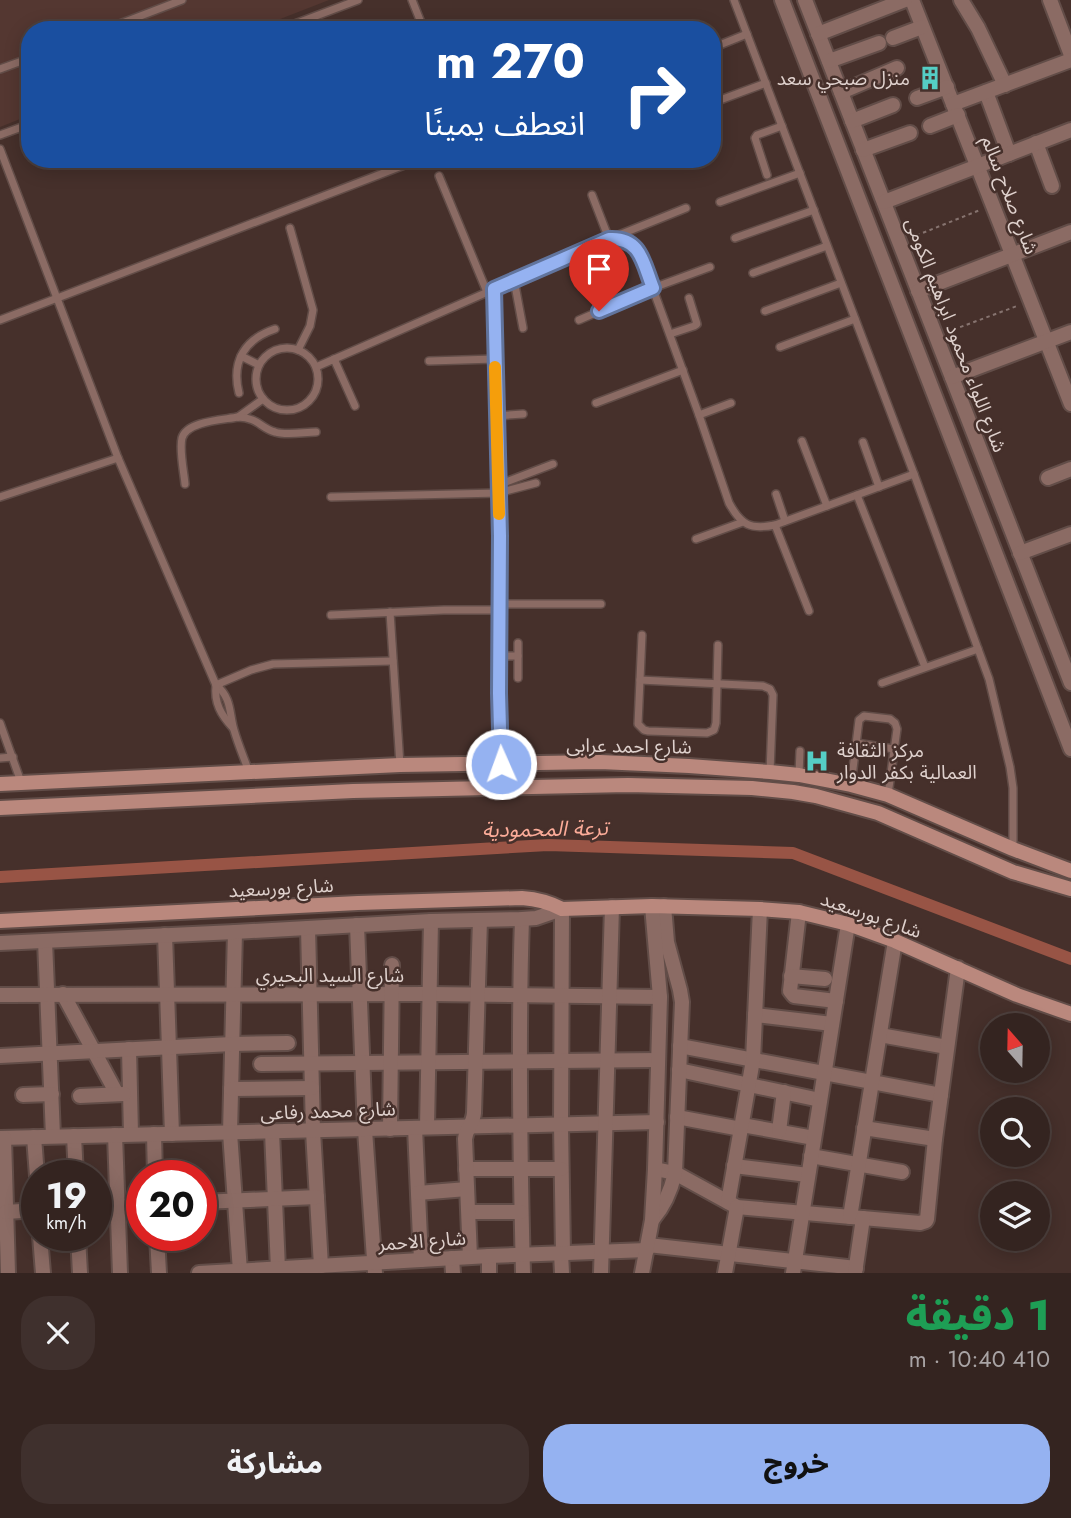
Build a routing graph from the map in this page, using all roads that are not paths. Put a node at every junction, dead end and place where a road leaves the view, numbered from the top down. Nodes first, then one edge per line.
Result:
1 (182, 0) edge
2 (358, 0) edge
3 (412, 0) edge
4 (734, 0) edge
5 (782, 0) edge
6 (805, 0) edge
7 (905, 0) edge
8 (912, 0) edge
9 (961, 0) edge
10 (1050, 0) edge
11 (127, 21) edge
12 (303, 21) edge
13 (420, 21) edge
14 (922, 27) junction
15 (747, 34) junction
16 (818, 34) junction
17 (721, 44) edge
18 (1071, 55) edge
19 (1071, 60) edge
20 (21, 61) edge
21 (829, 61) junction
22 (897, 68) dead end
23 (0, 69) edge
24 (766, 83) junction
25 (1005, 85) junction
26 (947, 87) junction
27 (841, 92) junction
28 (986, 92) junction
29 (916, 98) dead end
30 (721, 100) edge
31 (893, 105) dead end
32 (956, 110) junction
33 (852, 121) junction
34 (782, 126) junction
35 (930, 126) dead end
36 (21, 127) edge
37 (1071, 130) edge
38 (910, 133) dead end
39 (0, 135) edge
40 (1036, 144) junction
41 (0, 149) edge
42 (863, 150) junction
43 (1009, 154) junction
44 (978, 166) junction
45 (396, 168) edge
46 (800, 173) junction
47 (767, 175) dead end
48 (439, 176) dead end
49 (1052, 187) dead end
50 (592, 195) dead end
51 (720, 202) dead end
52 (884, 202) junction
53 (686, 208) dead end
54 (814, 210) junction
55 (290, 228) dead end
56 (1071, 232) edge
57 (735, 238) dead end
58 (609, 239) junction
59 (827, 246) junction
60 (1013, 255) junction
61 (710, 267) dead end
62 (753, 273) dead end
63 (514, 280) junction
64 (841, 283) junction
65 (653, 288) junction
66 (490, 291) junction
67 (918, 291) junction
68 (56, 298) junction
69 (689, 298) dead end
70 (765, 311) dead end
71 (855, 319) junction
72 (0, 320) edge
73 (579, 320) dead end
74 (523, 328) dead end
75 (275, 329) dead end
76 (1071, 332) edge
77 (670, 334) junction
78 (1047, 341) junction
79 (780, 347) dead end
80 (298, 349) junction
81 (241, 356) junction
82 (334, 359) junction
83 (495, 359) junction
84 (429, 361) dead end
85 (259, 365) junction
86 (316, 367) junction
87 (683, 370) junction
88 (952, 377) junction
89 (239, 393) dead end
90 (263, 399) junction
91 (596, 403) dead end
92 (732, 403) dead end
93 (1071, 404) edge
94 (355, 406) dead end
95 (523, 414) dead end
96 (699, 415) junction
97 (238, 416) junction
98 (496, 416) junction
99 (316, 432) dead end
100 (802, 441) dead end
101 (863, 442) dead end
102 (118, 458) junction
103 (553, 464) dead end
104 (1071, 469) edge
105 (914, 474) junction
106 (1048, 478) dead end
107 (536, 483) dead end
108 (185, 484) dead end
109 (880, 487) junction
110 (498, 489) junction
111 (776, 494) dead end
112 (857, 495) junction
113 (0, 497) edge
114 (331, 497) dead end
115 (827, 506) junction
116 (785, 521) junction
117 (743, 522) junction
118 (775, 525) junction
119 (1071, 534) edge
120 (696, 539) dead end
121 (1020, 553) junction
122 (601, 604) dead end
123 (499, 607) junction
124 (809, 611) dead end
125 (390, 612) junction
126 (331, 615) dead end
127 (642, 635) dead end
128 (518, 643) dead end
129 (718, 645) dead end
130 (978, 649) junction
131 (499, 656) junction
132 (518, 656) junction
133 (393, 661) junction
134 (925, 667) junction
135 (518, 678) dead end
136 (640, 680) junction
137 (881, 682) dead end
138 (1071, 683) edge
139 (717, 684) junction
140 (216, 685) junction
141 (0, 723) edge
142 (856, 743) junction
143 (894, 749) junction
144 (1071, 749) edge
145 (800, 751) dead end
146 (13, 757) junction
147 (0, 758) edge
148 (501, 764) junction
149 (400, 765) junction
150 (250, 772) junction
151 (770, 772) junction
152 (799, 775) junction
153 (22, 783) junction
154 (0, 784) edge
155 (851, 785) junction
156 (888, 794) junction
157 (0, 808) edge
158 (1013, 849) junction
159 (1070, 871) edge
160 (1067, 887) edge
161 (658, 906) junction
162 (612, 907) junction
163 (562, 909) junction
164 (760, 909) junction
165 (799, 912) junction
166 (522, 919) junction
167 (480, 920) junction
168 (0, 921) edge
169 (431, 921) junction
170 (848, 924) junction
171 (357, 925) junction
172 (307, 928) junction
173 (235, 932) junction
174 (165, 935) junction
175 (45, 941) junction
176 (895, 941) junction
177 (0, 943) edge
178 (392, 965) dead end
179 (958, 968) junction
180 (674, 971) junction
181 (659, 974) junction
182 (792, 976) junction
183 (825, 979) dead end
184 (678, 986) junction
185 (660, 993) junction
186 (47, 994) junction
187 (63, 994) junction
188 (167, 994) junction
189 (233, 994) junction
190 (430, 994) junction
191 (0, 995) edge
192 (309, 995) junction
193 (360, 995) junction
194 (391, 995) junction
195 (477, 995) junction
196 (519, 996) junction
197 (562, 997) junction
198 (610, 997) junction
199 (836, 1000) junction
200 (1071, 1014) edge
201 (755, 1015) junction
202 (832, 1024) junction
203 (880, 1035) junction
204 (288, 1043) dead end
205 (232, 1044) junction
206 (680, 1046) junction
207 (169, 1047) junction
208 (947, 1047) junction
209 (129, 1049) junction
210 (93, 1051) junction
211 (50, 1053) junction
212 (0, 1056) edge
213 (607, 1060) junction
214 (659, 1060) junction
215 (753, 1060) junction
216 (428, 1061) junction
217 (475, 1061) junction
218 (519, 1061) junction
219 (561, 1061) junction
220 (311, 1063) junction
221 (363, 1063) junction
222 (391, 1063) junction
223 (261, 1064) dead end
224 (679, 1070) junction
225 (824, 1074) junction
226 (872, 1083) junction
227 (749, 1085) junction
228 (312, 1088) junction
229 (231, 1089) junction
230 (784, 1092) junction
231 (52, 1094) junction
232 (123, 1094) junction
233 (23, 1095) dead end
234 (941, 1095) junction
235 (80, 1096) dead end
236 (820, 1100) junction
237 (677, 1117) junction
238 (657, 1122) junction
239 (605, 1123) junction
240 (519, 1125) junction
241 (561, 1125) junction
242 (471, 1126) junction
243 (421, 1127) junction
244 (741, 1127) junction
245 (864, 1128) junction
246 (390, 1129) junction
247 (365, 1130) junction
248 (313, 1131) junction
249 (779, 1131) junction
250 (272, 1132) junction
251 (230, 1133) junction
252 (131, 1134) junction
253 (154, 1134) junction
254 (172, 1134) junction
255 (115, 1135) junction
256 (53, 1136) junction
257 (74, 1136) junction
258 (1, 1137) edge
259 (34, 1137) junction
260 (814, 1138) junction
261 (935, 1139) junction
262 (811, 1156) junction
263 (36, 1160) edge
264 (75, 1160) edge
265 (155, 1160) edge
266 (858, 1164) junction
267 (734, 1166) junction
268 (520, 1168) junction
269 (561, 1169) junction
270 (655, 1169) junction
271 (466, 1170) junction
272 (902, 1172) dead end
273 (675, 1173) junction
274 (808, 1175) junction
275 (467, 1189) junction
276 (418, 1193) junction
277 (317, 1197) junction
278 (275, 1199) junction
279 (235, 1201) junction
280 (217, 1202) edge
281 (732, 1204) junction
282 (112, 1206) edge
283 (118, 1206) junction
284 (126, 1206) edge
285 (21, 1211) edge
286 (6, 1212) junction
287 (469, 1212) junction
288 (521, 1212) junction
289 (802, 1213) junction
290 (856, 1218) junction
291 (652, 1220) junction
292 (648, 1247) junction
293 (41, 1251) edge
294 (79, 1251) edge
295 (158, 1251) edge
296 (601, 1252) junction
297 (562, 1253) junction
298 (728, 1254) junction
299 (523, 1255) junction
300 (489, 1256) junction
301 (470, 1257) junction
302 (411, 1265) edge
303 (453, 1265) edge
304 (794, 1267) edge
305 (329, 1268) edge
306 (375, 1268) edge
307 (285, 1270) edge
308 (856, 1270) edge
309 (240, 1271) junction
310 (223, 1272) edge
311 (8, 1273) edge
312 (43, 1273) edge
313 (80, 1273) edge
314 (120, 1273) edge
315 (159, 1273) edge
316 (199, 1273) edge
317 (489, 1273) edge
318 (523, 1273) edge
319 (562, 1273) edge
320 (601, 1273) edge
321 (642, 1273) edge
322 (725, 1273) edge

1 - 11 lane
2 - 12 lane
3 - 13 lane
4 - 15 lane
5 - 144 street
6 - 16 street, شارع اللواء محمود ابراهيم الكومى
7 - 16 street
8 - 14 street, شارع صلاح سالم
9 - 25 street
10 - 18 street
14 - 21 street
14 - 26 street, شارع صلاح سالم
15 - 17 lane
15 - 24 lane
16 - 21 street, شارع اللواء محمود ابراهيم الكومى
19 - 25 street
20 - 23 lane
21 - 27 street, شارع اللواء محمود ابراهيم الكومى
22 - 27 street
24 - 30 lane
24 - 34 lane
25 - 28 street
26 - 29 street
26 - 32 street, شارع صلاح سالم
27 - 33 street, شارع اللواء محمود ابراهيم الكومى
28 - 32 street
28 - 43 street
31 - 33 street
32 - 35 street
32 - 44 street, شارع صلاح سالم
33 - 42 street, شارع اللواء محمود ابراهيم الكومى
34 - 46 lane
34 - 47 lane
36 - 39 lane
37 - 40 street
38 - 42 street
40 - 43 street
40 - 49 street
41 - 68 lane
42 - 52 street, شارع اللواء محمود ابراهيم الكومى
43 - 44 street
44 - 52 street
44 - 60 street, شارع صلاح سالم
45 - 68 lane
46 - 51 lane
46 - 54 lane
48 - 66 lane
50 - 58 lane
52 - 67 street, شارع اللواء محمود ابراهيم الكومى
53 - 58 lane
54 - 57 lane
54 - 59 lane
55 - 80 lane
56 - 60 street
58 - 63 lane
58 - 65 lane
59 - 62 lane
59 - 64 lane
60 - 67 street
60 - 78 street, شارع صلاح سالم
61 - 65 lane
63 - 66 lane
63 - 74 lane
64 - 70 lane
64 - 71 lane
65 - 73 lane
65 - 77 lane
66 - 82 lane
66 - 83 lane
67 - 88 street, شارع اللواء محمود ابراهيم الكومى
68 - 72 lane
68 - 102 lane
69 - 77 lane
71 - 79 lane
71 - 105 lane
75 - 81 lane
76 - 78 street
77 - 87 lane
78 - 88 street
78 - 93 street, شارع صلاح سالم
80 - 85 lane
80 - 86 lane
81 - 85 lane
81 - 89 lane
82 - 86 lane
82 - 94 lane
83 - 84 lane
83 - 98 lane
85 - 90 lane
86 - 90 lane
87 - 91 lane
87 - 96 lane
88 - 121 street, شارع اللواء محمود ابراهيم الكومى
90 - 97 lane
92 - 96 lane
95 - 98 lane
96 - 117 lane
97 - 99 lane
97 - 108 lane
98 - 110 lane
100 - 115 lane
101 - 109 lane
102 - 113 lane
102 - 140 lane
103 - 110 lane
104 - 106 street
105 - 109 lane
105 - 130 lane
107 - 110 lane
109 - 112 lane
110 - 114 lane
110 - 123 lane
111 - 116 lane
112 - 115 lane
112 - 134 lane
115 - 116 lane
116 - 118 lane
117 - 118 lane
117 - 120 lane
118 - 124 lane
119 - 121 street
121 - 138 street, شارع اللواء محمود ابراهيم الكومى
122 - 123 lane
123 - 125 lane
123 - 131 lane
125 - 126 lane
125 - 133 lane
127 - 136 lane
128 - 132 lane
129 - 139 lane
130 - 134 lane
130 - 158 lane
131 - 132 lane
131 - 148 lane
132 - 135 lane
133 - 140 lane
133 - 149 lane
134 - 137 lane
136 - 139 lane
136 - 139 lane
139 - 151 lane
140 - 150 lane
141 - 146 lane
142 - 143 lane
142 - 143 lane
142 - 155 lane
143 - 156 lane
145 - 152 lane
146 - 147 lane
146 - 153 lane
148 - 149 main road, شارع احمد عرابى
148 - 151 main road, شارع احمد عرابى
149 - 150 main road, شارع احمد عرابى
150 - 153 main road, شارع احمد عرابى
151 - 152 main road, شارع احمد عرابى
152 - 155 main road, شارع احمد عرابى
153 - 154 main road, شارع احمد عرابى
155 - 156 main road, شارع احمد عرابى
156 - 158 main road, شارع احمد عرابى
157 - 160 main road, شارع احمد عرابى
158 - 159 main road, شارع احمد عرابى
159 - 160 main road
161 - 162 main road, شارع بورسعيد
161 - 164 main road, شارع بورسعيد
161 - 180 street
161 - 181 street
162 - 163 main road, شارع بورسعيد
162 - 198 street
163 - 166 street, شارع بورسعيد
163 - 168 main road, شارع بورسعيد
163 - 197 street
164 - 165 main road, شارع بورسعيد
164 - 201 street
165 - 170 main road, شارع بورسعيد
165 - 182 street
166 - 167 street, شارع بورسعيد
166 - 196 street
167 - 169 street, شارع بورسعيد
167 - 195 street
169 - 171 street, شارع بورسعيد
169 - 190 street
170 - 176 main road, شارع بورسعيد
170 - 199 street
171 - 172 street, شارع بورسعيد
171 - 193 street
172 - 173 street, شارع بورسعيد
172 - 192 street
173 - 174 street, شارع بورسعيد
173 - 189 street
174 - 175 street, شارع بورسعيد
174 - 188 street
175 - 177 street, شارع بورسعيد
175 - 186 street
176 - 179 main road, شارع بورسعيد
176 - 203 street
178 - 194 street
179 - 200 main road, شارع بورسعيد
179 - 208 street
180 - 181 street
180 - 184 street
181 - 185 street
182 - 183 street
182 - 199 street
184 - 185 street, شارع السيد البحيري
184 - 206 street
185 - 198 street, شارع السيد البحيري
185 - 214 street
186 - 187 street, شارع السيد البحيري
186 - 191 street, شارع السيد البحيري
186 - 211 street
187 - 188 street, شارع السيد البحيري
187 - 210 street
188 - 189 street, شارع السيد البحيري
188 - 207 street
189 - 192 street, شارع السيد البحيري
189 - 205 street
190 - 194 street, شارع السيد البحيري
190 - 195 street, شارع السيد البحيري
190 - 216 street
192 - 193 street, شارع السيد البحيري
192 - 220 street
193 - 194 street, شارع السيد البحيري
193 - 221 street
194 - 222 street
195 - 196 street, شارع السيد البحيري
195 - 217 street
196 - 197 street, شارع السيد البحيري
196 - 218 street
197 - 198 street, شارع السيد البحيري
197 - 219 street
198 - 213 street
199 - 202 street
201 - 202 street
201 - 215 street
202 - 225 street
203 - 208 street
203 - 226 street
204 - 205 street
205 - 207 street
205 - 229 street
206 - 215 street
206 - 224 street
207 - 209 street
207 - 254 street
208 - 234 street
209 - 210 street
209 - 232 street
210 - 211 street
210 - 232 street
211 - 212 street
211 - 231 street
213 - 214 street
213 - 219 street
213 - 239 street
214 - 238 street
215 - 225 street
215 - 227 street
216 - 217 street
216 - 222 street
216 - 243 street
217 - 218 street
217 - 242 street
218 - 219 street
218 - 240 street
219 - 241 street
220 - 221 street
220 - 223 street
220 - 228 street
221 - 222 street
221 - 247 street
222 - 246 street
224 - 227 street
224 - 237 street
225 - 226 street
225 - 236 street
226 - 234 street
226 - 245 street
227 - 230 street
227 - 244 street
228 - 229 street
228 - 248 street
229 - 251 street
230 - 236 street
230 - 249 street
231 - 233 street
231 - 256 street
232 - 235 street
232 - 252 street
234 - 261 street
236 - 260 street
237 - 244 street
237 - 273 street
238 - 239 street, شارع محمد رفاعى
238 - 270 street
239 - 241 street, شارع محمد رفاعى
239 - 296 street
240 - 241 street, شارع محمد رفاعى
240 - 242 street, شارع محمد رفاعى
240 - 268 street
241 - 269 street
242 - 243 street, شارع محمد رفاعى
242 - 271 street
243 - 246 street, شارع محمد رفاعى
243 - 276 street
244 - 249 street
244 - 267 street
245 - 261 street
245 - 266 street
246 - 247 street, شارع محمد رفاعى
247 - 248 street, شارع محمد رفاعى
247 - 306 street
248 - 250 street, شارع محمد رفاعى
248 - 277 street
249 - 260 street
250 - 251 street, شارع محمد رفاعى
250 - 278 street
251 - 254 street, شارع محمد رفاعى
251 - 279 street
252 - 253 street, شارع محمد رفاعى
252 - 255 street, شارع محمد رفاعى
253 - 254 street, شارع محمد رفاعى
253 - 265 street
255 - 257 street, شارع محمد رفاعى
255 - 283 street
256 - 257 street, شارع محمد رفاعى
256 - 259 street, شارع محمد رفاعى
257 - 264 street
258 - 259 street, شارع محمد رفاعى
258 - 286 street
259 - 263 street
260 - 262 street
261 - 290 street
262 - 266 street
262 - 274 street
266 - 272 street
266 - 290 street
267 - 274 street
267 - 281 street
268 - 269 street
268 - 271 street
268 - 288 street
269 - 297 street
270 - 273 street
270 - 291 street
271 - 275 street
273 - 281 street
273 - 291 street
274 - 289 street
275 - 276 street
275 - 287 street
276 - 302 street
277 - 278 street
277 - 305 street
278 - 279 street
278 - 307 street
279 - 280 street
279 - 309 street
281 - 289 street
281 - 298 street
282 - 283 street
283 - 284 street
283 - 314 street
285 - 286 street
286 - 311 street
287 - 288 street
287 - 301 street
288 - 299 street
289 - 290 street
289 - 304 street
290 - 308 street
291 - 292 street
292 - 296 street, شارع الاحمر
292 - 298 street, شارع الاحمر
292 - 321 street
293 - 312 street
294 - 313 street
295 - 315 street
296 - 297 street, شارع الاحمر
296 - 320 street
297 - 299 street, شارع الاحمر
297 - 319 street
298 - 304 street, شارع الاحمر
298 - 322 street
299 - 300 street, شارع الاحمر
299 - 318 street
300 - 301 street, شارع الاحمر
300 - 317 street
301 - 303 street, شارع الاحمر
302 - 303 street, شارع الاحمر
302 - 306 street, شارع الاحمر
304 - 308 street, شارع الاحمر
305 - 306 street, شارع الاحمر
305 - 307 street, شارع الاحمر
307 - 309 street, شارع الاحمر
309 - 310 street, شارع الاحمر
310 - 316 street, شارع الاحمر

